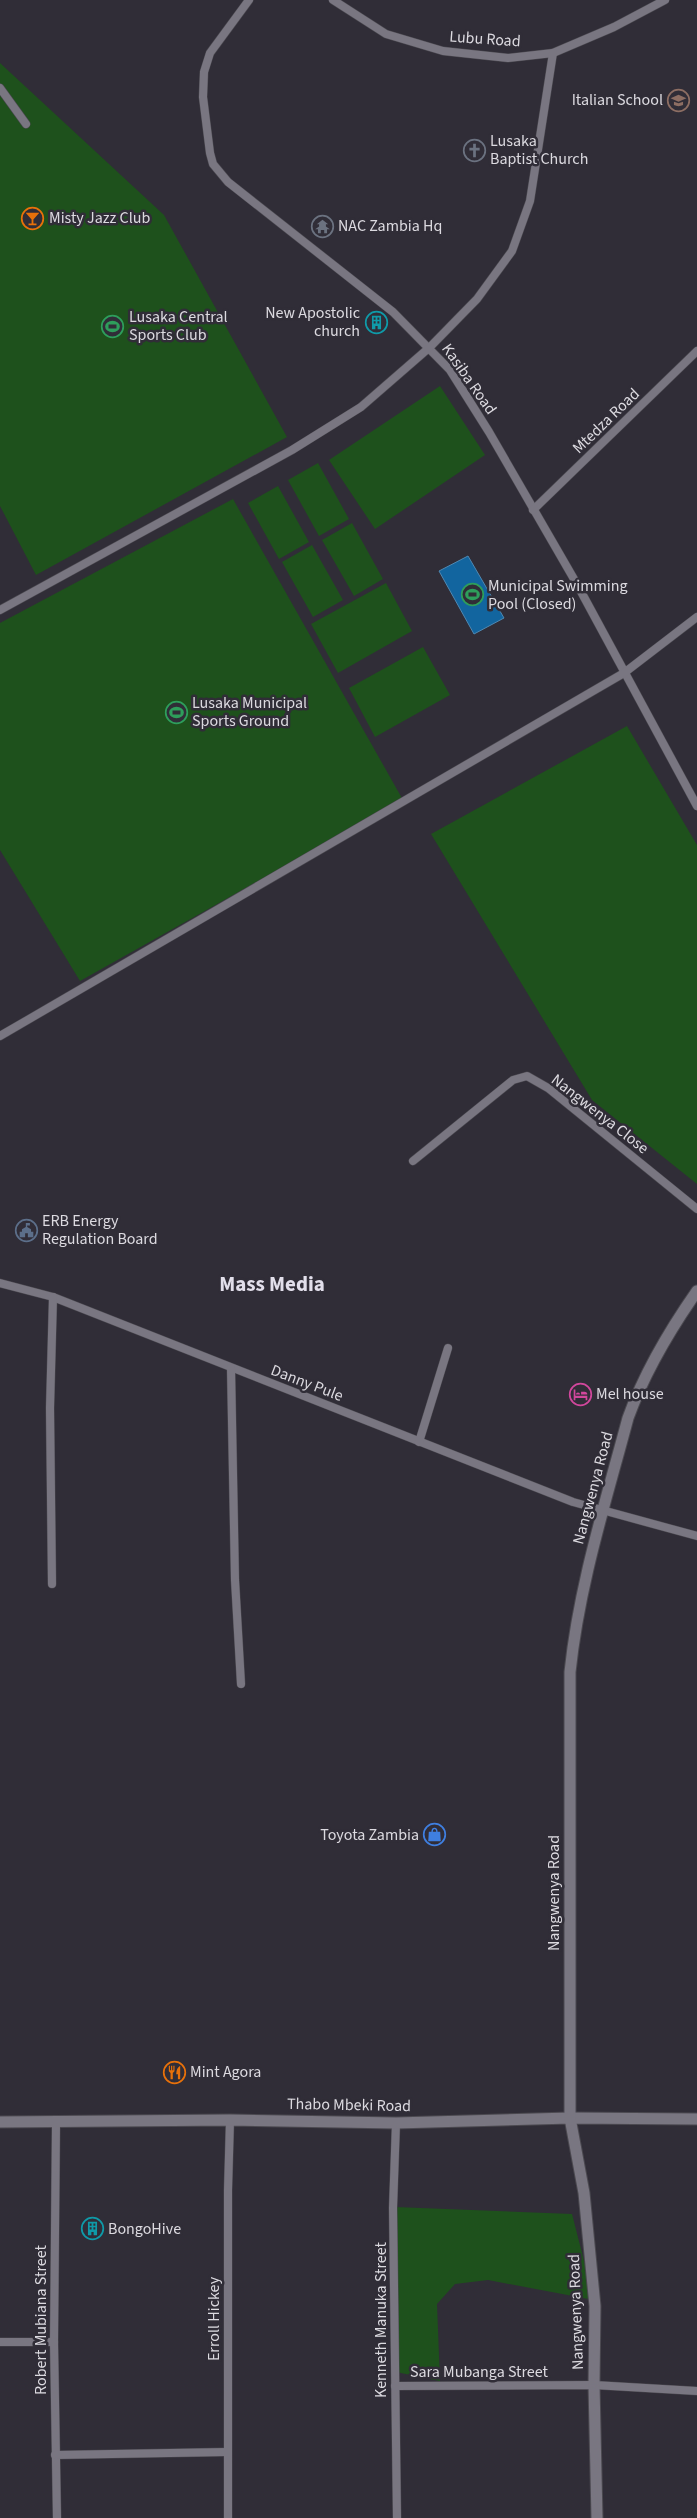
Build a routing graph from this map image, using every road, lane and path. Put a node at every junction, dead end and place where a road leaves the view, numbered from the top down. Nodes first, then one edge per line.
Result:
1 (249, 0) edge
2 (333, 0) edge
3 (665, 0) edge
4 (553, 54) junction
5 (0, 88) edge
6 (26, 124) dead end
7 (430, 347) junction
8 (697, 351) edge
9 (533, 510) junction
10 (0, 610) edge
11 (697, 617) edge
12 (624, 674) junction
13 (697, 806) edge
14 (0, 1036) edge
15 (413, 1161) dead end
16 (697, 1209) edge
17 (0, 1283) edge
18 (697, 1291) edge
19 (53, 1298) junction
20 (448, 1348) dead end
21 (231, 1368) junction
22 (420, 1442) junction
23 (604, 1511) junction
24 (697, 1536) edge
25 (52, 1584) dead end
26 (241, 1684) dead end
27 (570, 2118) junction
28 (697, 2119) edge
29 (230, 2120) junction
30 (0, 2122) edge
31 (56, 2123) junction
32 (396, 2123) junction
33 (0, 2342) edge
34 (54, 2342) junction
35 (594, 2385) junction
36 (395, 2386) junction
37 (697, 2391) edge
38 (227, 2452) junction
39 (55, 2455) junction
40 (57, 2518) edge
41 (228, 2518) edge
42 (397, 2518) edge
43 (597, 2518) edge

1 - 7 street, Kasiba Road
2 - 4 street, Lubu Road
3 - 4 street, Lubu Road
4 - 7 street
5 - 6 street
7 - 9 street, Kasiba Road
7 - 10 street
8 - 9 street, Mtedza Road
9 - 12 street, Kasiba Road
11 - 12 street
12 - 13 street, Kasiba Road
12 - 14 street
15 - 16 street, Nangwenya Close
17 - 19 street, Danny Pule
18 - 23 main road, Nangwenya Road
19 - 21 street, Danny Pule
19 - 25 street
20 - 22 street
21 - 22 street, Danny Pule
21 - 26 street
22 - 23 street, Danny Pule
23 - 24 street, Danny Pule
23 - 27 main road, Nangwenya Road
27 - 28 main road, Thabo Mbeki Road
27 - 32 main road, Thabo Mbeki Road
27 - 35 main road, Nangwenya Road
29 - 31 main road, Thabo Mbeki Road
29 - 32 main road, Thabo Mbeki Road
29 - 38 street, Erroll Hickey
30 - 31 main road, Thabo Mbeki Road
31 - 34 street, Robert Mubiana Street
32 - 36 street, Kenneth Manuka Street
33 - 34 street
34 - 39 street, Robert Mubiana Street
35 - 36 street, Sara Mubanga Street
35 - 37 street, Sara Mubanga Street
35 - 43 main road, Nangwenya Road
36 - 42 street, Kenneth Manuka Street
38 - 39 street
38 - 41 street, Erroll Hickey
39 - 40 street, Robert Mubiana Street

